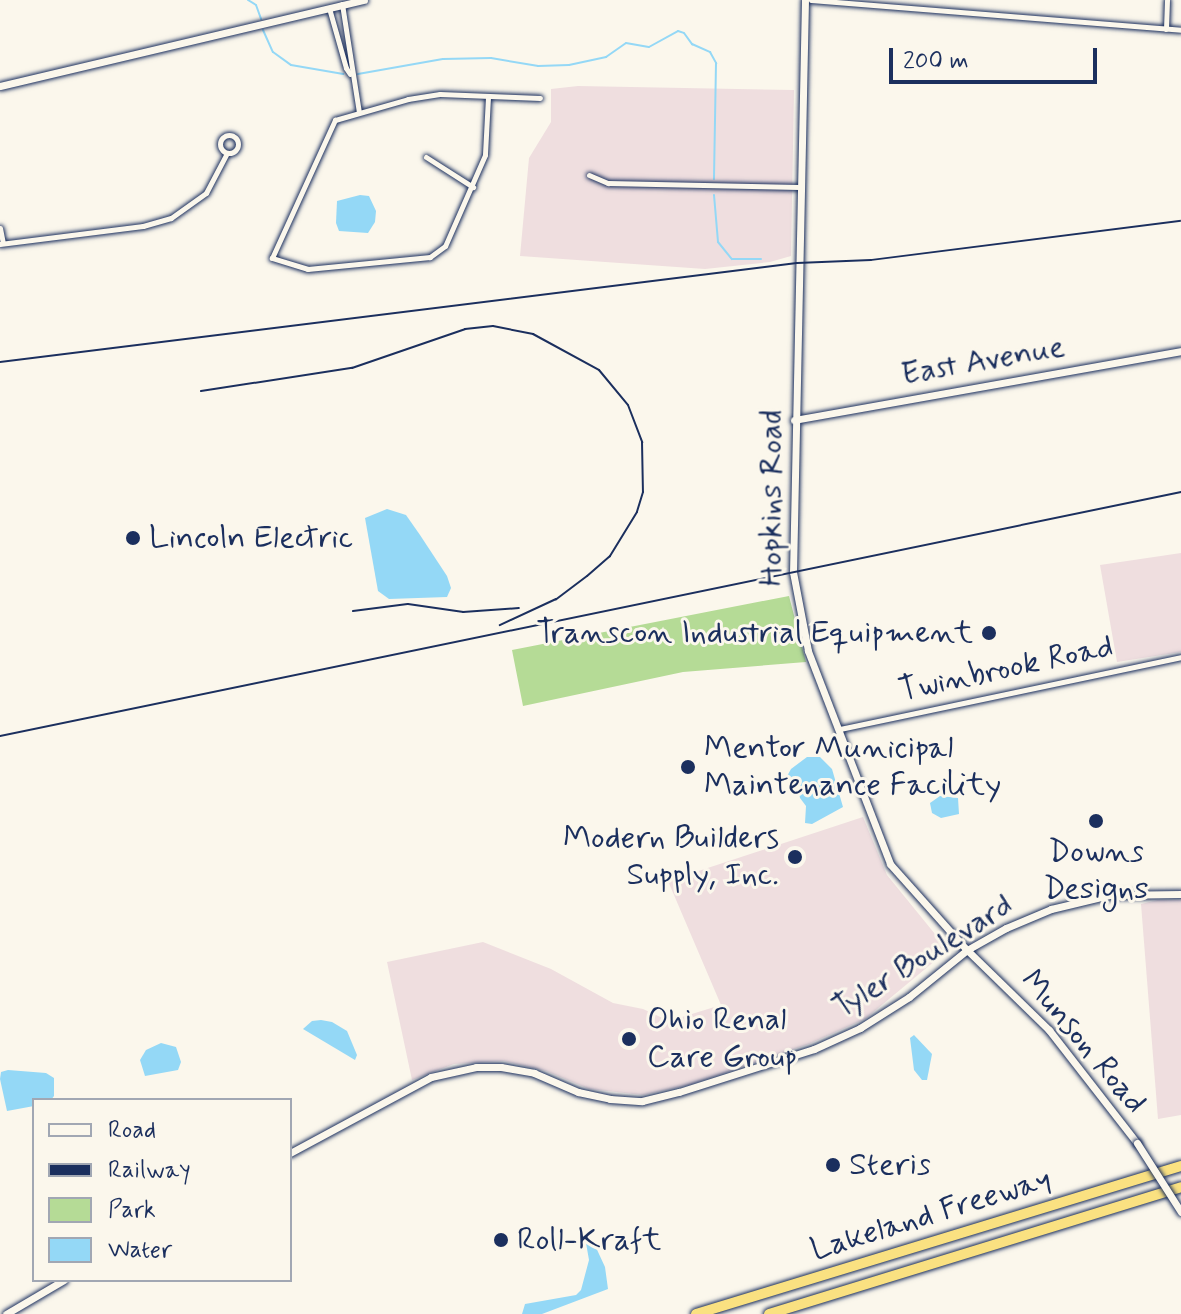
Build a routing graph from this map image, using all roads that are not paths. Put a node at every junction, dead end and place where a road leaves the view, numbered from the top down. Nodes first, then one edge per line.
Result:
1 (364, 0) edge
2 (808, 0) edge
3 (1167, 0) edge
4 (352, 1) edge
5 (342, 4) junction
6 (329, 8) junction
7 (1166, 29) junction
8 (1181, 30) edge
9 (350, 74) junction
10 (0, 86) edge
11 (488, 97) junction
12 (540, 98) dead end
13 (359, 112) junction
14 (227, 153) dead end
15 (426, 157) dead end
16 (589, 175) dead end
17 (473, 187) junction
18 (799, 187) junction
19 (0, 228) edge
20 (2, 243) edge
21 (1181, 351) edge
22 (794, 420) junction
23 (1181, 657) edge
24 (840, 729) junction
25 (1181, 894) edge
26 (967, 950) junction
27 (292, 1152) edge
28 (1181, 1166) edge
29 (1181, 1187) edge
30 (1181, 1212) edge
31 (61, 1282) edge
32 (6, 1314) edge
33 (696, 1314) edge
34 (769, 1314) edge

1 - 4 street
2 - 7 street
2 - 18 street, Hopkins Road
3 - 7 street
4 - 5 street
5 - 6 street
5 - 9 street
6 - 9 street
6 - 10 street
7 - 8 street
9 - 13 street
11 - 12 street
11 - 13 street
11 - 17 street
13 - 17 street
14 - 20 street
15 - 17 street
16 - 18 street
18 - 22 street, Hopkins Road
19 - 20 street
21 - 22 street, East Avenue
22 - 24 street, Hopkins Road
23 - 24 street, Twinbrook Road
24 - 26 street, Hopkins Road
25 - 26 street, Tyler Boulevard
26 - 27 street, Tyler Boulevard
26 - 30 street, Munson Road, bridge
28 - 33 highway, Lakeland Freeway
29 - 34 highway, Lakeland Freeway
31 - 32 street

